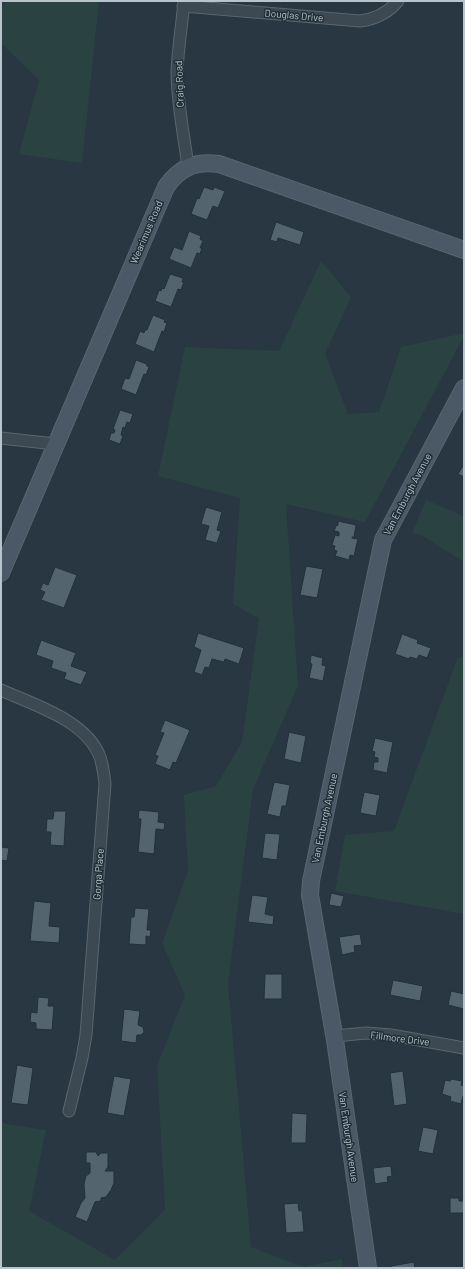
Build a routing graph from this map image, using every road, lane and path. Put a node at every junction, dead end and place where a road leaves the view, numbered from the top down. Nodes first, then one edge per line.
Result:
1 (398, 1) edge
2 (184, 3) edge
3 (188, 166) junction
4 (464, 250) edge
5 (464, 388) edge
6 (459, 410) edge
7 (1, 438) edge
8 (55, 444) junction
9 (1, 573) edge
10 (1, 690) edge
11 (335, 1036) junction
12 (464, 1048) edge
13 (69, 1111) dead end
14 (368, 1268) edge

1 - 2 street, Douglas Drive
2 - 3 street, Craig Road
3 - 4 main road, Wearimus Road
3 - 8 main road, Wearimus Road
5 - 6 main road, Van Emburgh Avenue
6 - 11 main road, Van Emburgh Avenue
7 - 8 street
8 - 9 main road, Wearimus Road
10 - 13 street, Gorga Place
11 - 12 street, Fillmore Drive
11 - 14 main road, Van Emburgh Avenue

